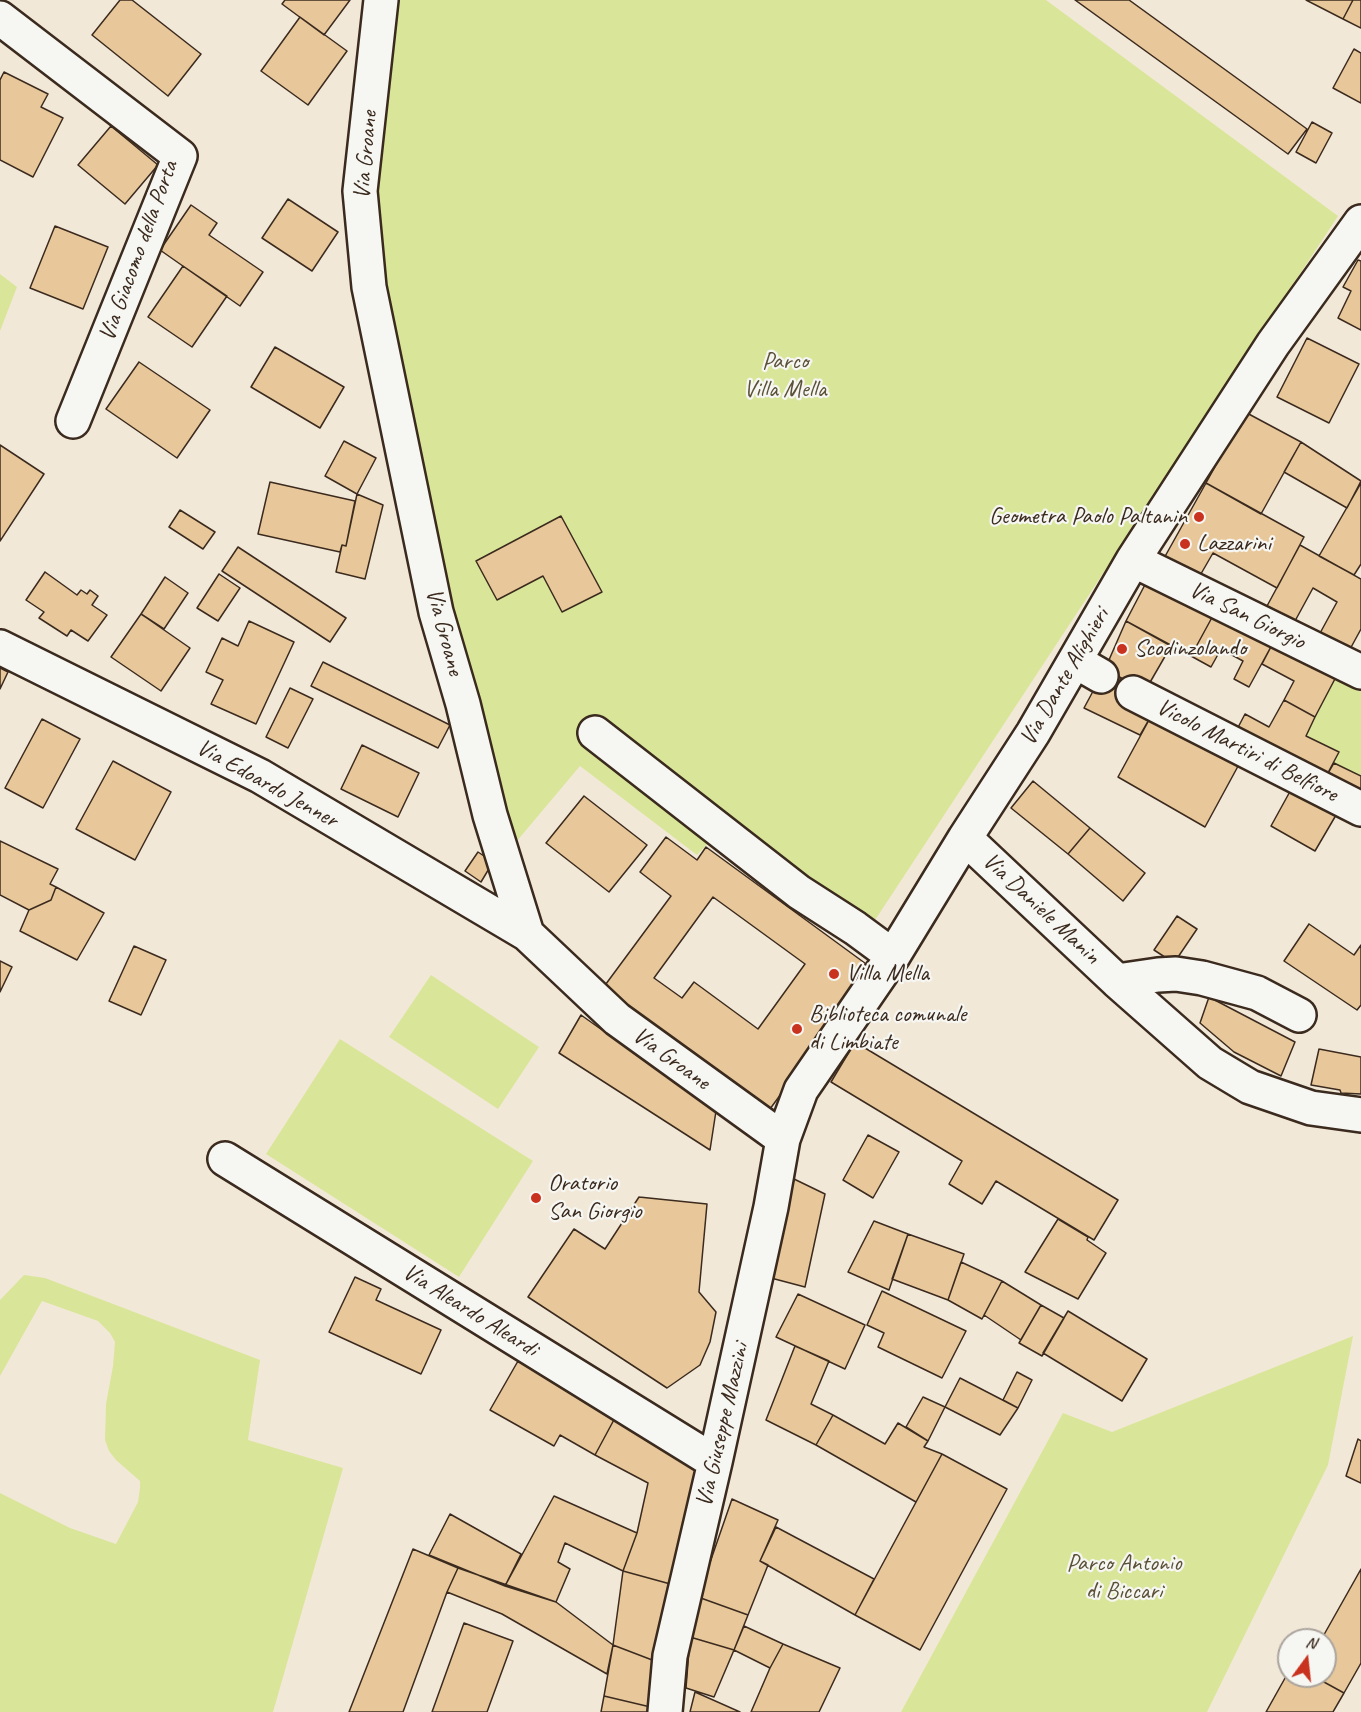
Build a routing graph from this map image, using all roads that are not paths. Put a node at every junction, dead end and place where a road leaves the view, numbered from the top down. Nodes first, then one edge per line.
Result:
1 (381, 0) edge
2 (0, 18) edge
3 (1361, 222) edge
4 (74, 421) dead end
5 (1133, 560) junction
6 (0, 647) edge
7 (1361, 672) edge
8 (1132, 693) dead end
9 (595, 733) dead end
10 (1361, 809) edge
11 (964, 838) junction
12 (527, 934) junction
13 (893, 956) junction
14 (1117, 981) junction
15 (1299, 1016) dead end
16 (1361, 1115) edge
17 (783, 1139) junction
18 (225, 1159) dead end
19 (715, 1462) junction
20 (665, 1712) edge

1 - 12 street, Via Groane
2 - 4 street, Via Giacomo della Porta
3 - 5 street, Via Dante Alighieri
5 - 7 street, Via San Giorgio
5 - 11 street, Via Dante Alighieri
6 - 12 street, Via Edoardo Jenner
8 - 10 street, Vicolo Martiri di Belfiore
9 - 13 street
11 - 13 street, Via Dante Alighieri
11 - 14 street, Via Daniele Manin
12 - 17 street, Via Groane
13 - 17 street, Via Dante Alighieri
14 - 15 street, Via Daniele Manin
14 - 16 street, Via Daniele Manin
17 - 19 street, Via Giuseppe Mazzini
18 - 19 street, Via Aleardo Aleardi
19 - 20 street, Via Giuseppe Mazzini

